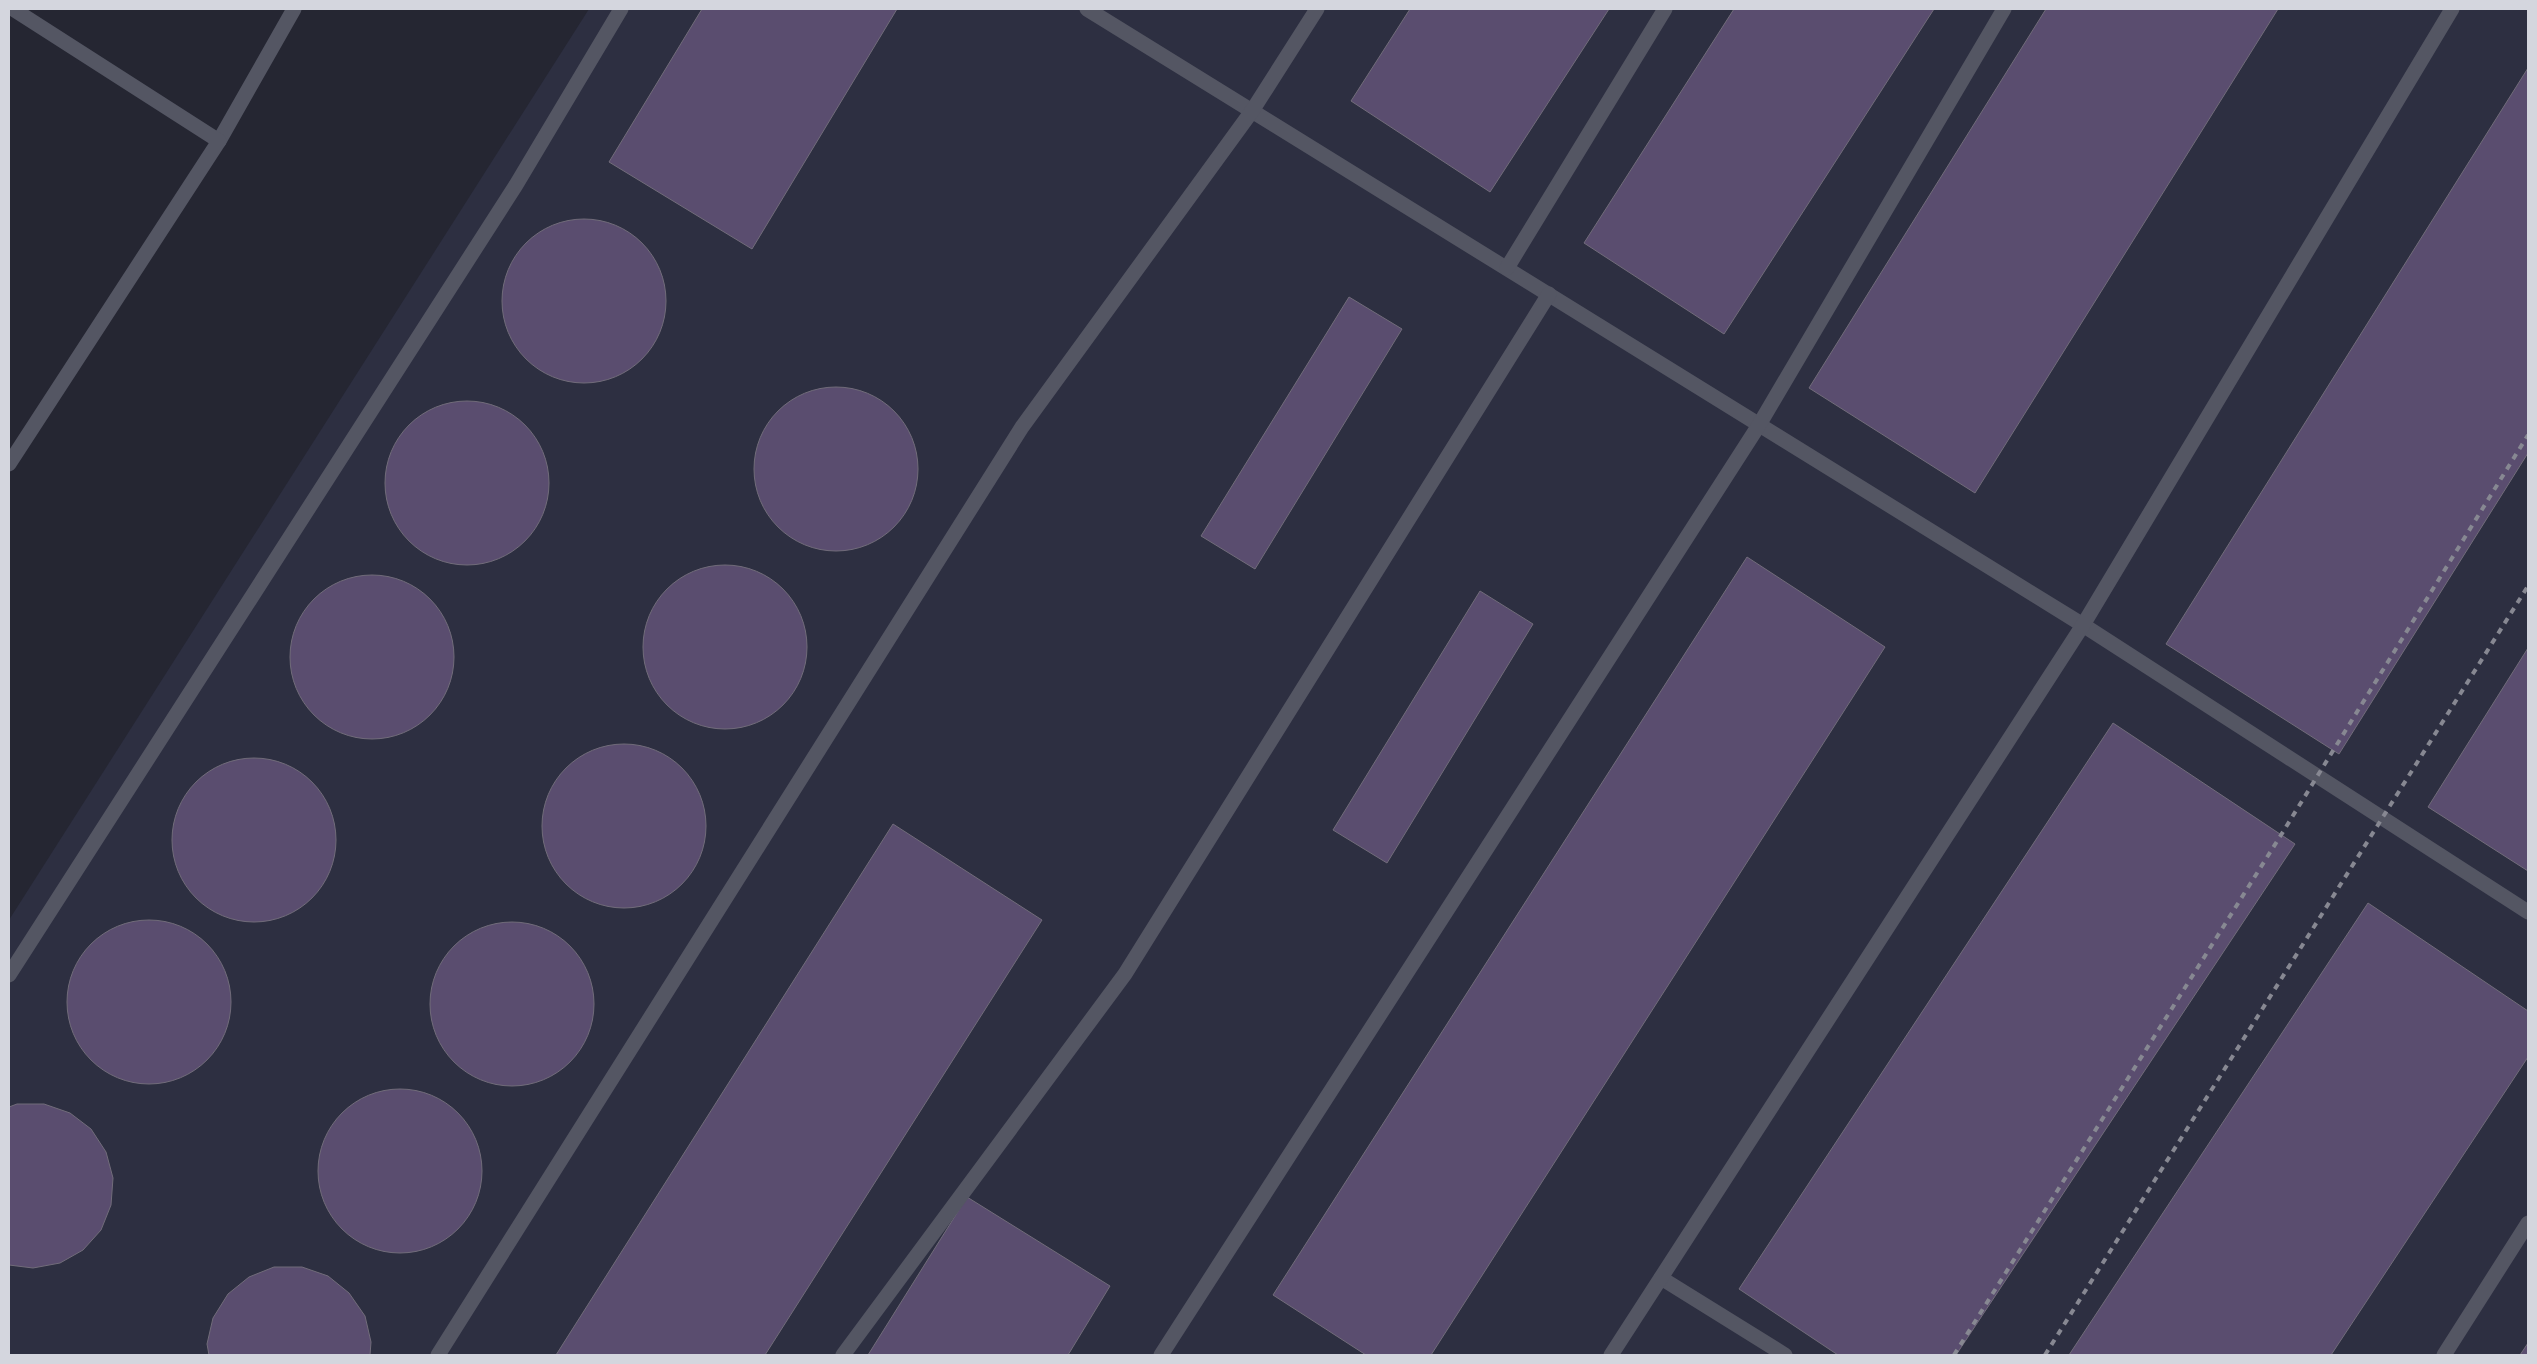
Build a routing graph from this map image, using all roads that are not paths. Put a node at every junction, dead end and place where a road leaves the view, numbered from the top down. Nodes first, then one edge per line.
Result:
1 (13, 9) edge
2 (294, 9) edge
3 (621, 9) edge
4 (1087, 9) edge
5 (1317, 9) edge
6 (1665, 9) edge
7 (2004, 9) edge
8 (2452, 9) edge
9 (1252, 111) junction
10 (219, 141) junction
11 (1507, 268) junction
12 (1549, 294) junction
13 (1759, 425) junction
14 (9, 464) edge
15 (2083, 625) junction
16 (2528, 912) edge
17 (9, 975) edge
18 (2528, 1223) edge
19 (1661, 1278) junction
20 (438, 1355) edge
21 (843, 1355) edge
22 (1161, 1355) edge
23 (1611, 1355) edge
24 (1785, 1355) edge
25 (2444, 1355) edge

1 - 10 street
2 - 10 street
3 - 17 street
4 - 9 street
5 - 9 street
6 - 11 street
7 - 13 street
8 - 15 street
9 - 11 street
9 - 20 street
10 - 14 street
11 - 12 street
12 - 13 street
12 - 21 street
13 - 15 street
13 - 22 street
15 - 16 street
15 - 19 street
18 - 25 street
19 - 23 street
19 - 24 street

